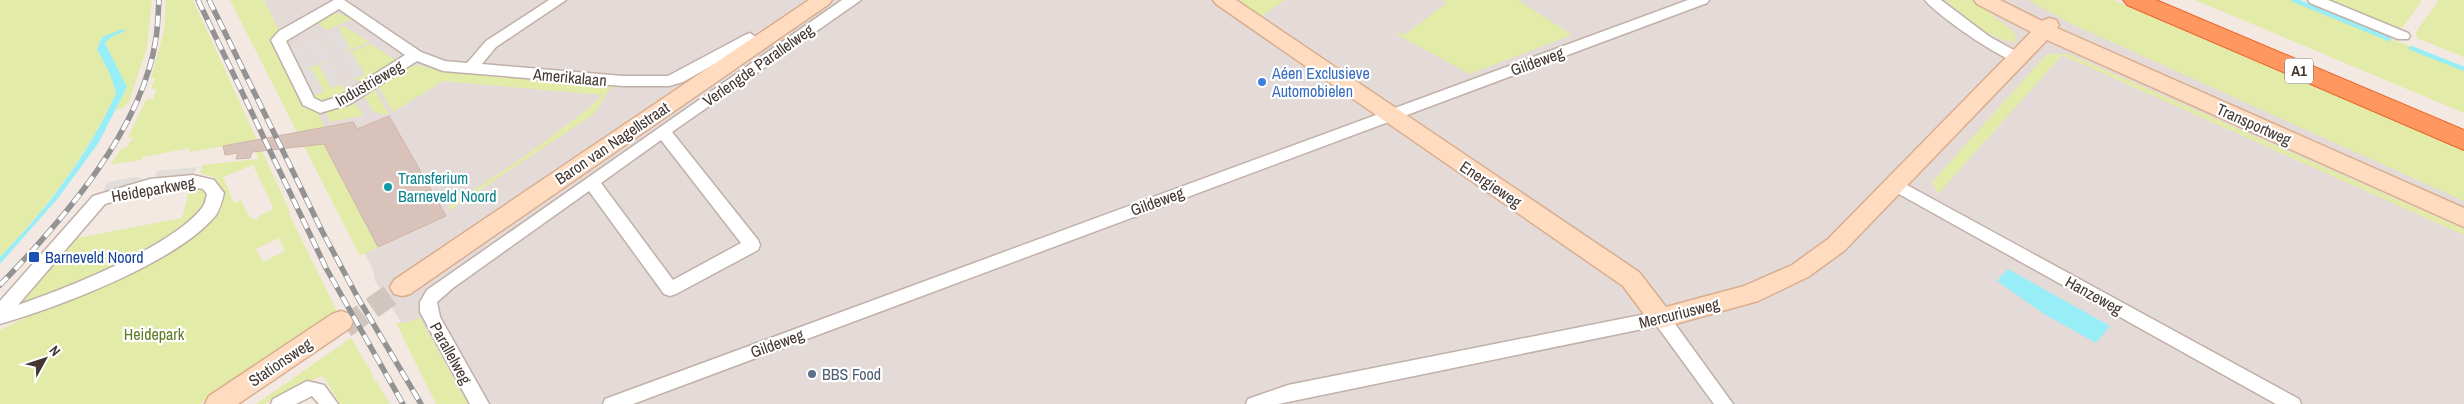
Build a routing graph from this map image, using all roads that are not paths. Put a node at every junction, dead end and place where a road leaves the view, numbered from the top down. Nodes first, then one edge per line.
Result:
1 (559, 0) edge
2 (804, 0) edge
3 (822, 0) edge
4 (854, 0) edge
5 (1223, 0) edge
6 (1702, 0) edge
7 (1932, 0) edge
8 (1984, 0) edge
9 (1997, 0) edge
10 (2135, 0) edge
11 (2173, 0) edge
12 (2315, 0) edge
13 (2046, 28) junction
14 (2404, 36) dead end
15 (750, 38) junction
16 (416, 55) junction
17 (2018, 59) junction
18 (471, 68) junction
19 (669, 81) joint
20 (1390, 114) junction
21 (2464, 123) edge
22 (664, 131) junction
23 (2464, 141) edge
24 (591, 182) junction
25 (1896, 185) junction
26 (2464, 211) edge
27 (2464, 218) edge
28 (428, 300) joint
29 (0, 312) edge
30 (0, 317) edge
31 (1661, 318) junction
32 (218, 404) edge
33 (232, 404) edge
34 (280, 404) edge
35 (329, 404) edge
36 (480, 404) edge
37 (612, 404) edge
38 (1255, 404) edge
39 (1724, 404) edge
40 (2292, 404) edge

1 - 18 street
2 - 15 street, Baron van Nagellstraat
3 - 15 street, Baron van Nagellstraat
4 - 22 street, Verlengde Parallelweg
5 - 20 street, Energieweg
6 - 20 street, Gildeweg
7 - 17 street
8 - 13 street
9 - 13 street
10 - 23 highway, A1
11 - 21 highway, A1
12 - 14 street
13 - 17 street, Mercuriusweg
13 - 26 street, Transportweg
13 - 27 street, Transportweg
15 - 19 street, Baron van Nagellstraat
16 - 16 street, Industrieweg
16 - 18 street, Amerikalaan
17 - 25 street, Mercuriusweg
18 - 19 street, Amerikalaan
20 - 31 street, Energieweg
20 - 37 street, Gildeweg
22 - 24 street, Verlengde Parallelweg
22 - 24 street
24 - 28 street, Verlengde Parallelweg
25 - 31 street, Mercuriusweg
25 - 40 street, Hanzeweg
28 - 36 street, Parallelweg
29 - 30 street, Heideparkweg
31 - 38 street, Mercuriusweg
31 - 39 street, Energieweg
32 - 33 street, Stationsweg
34 - 35 street

